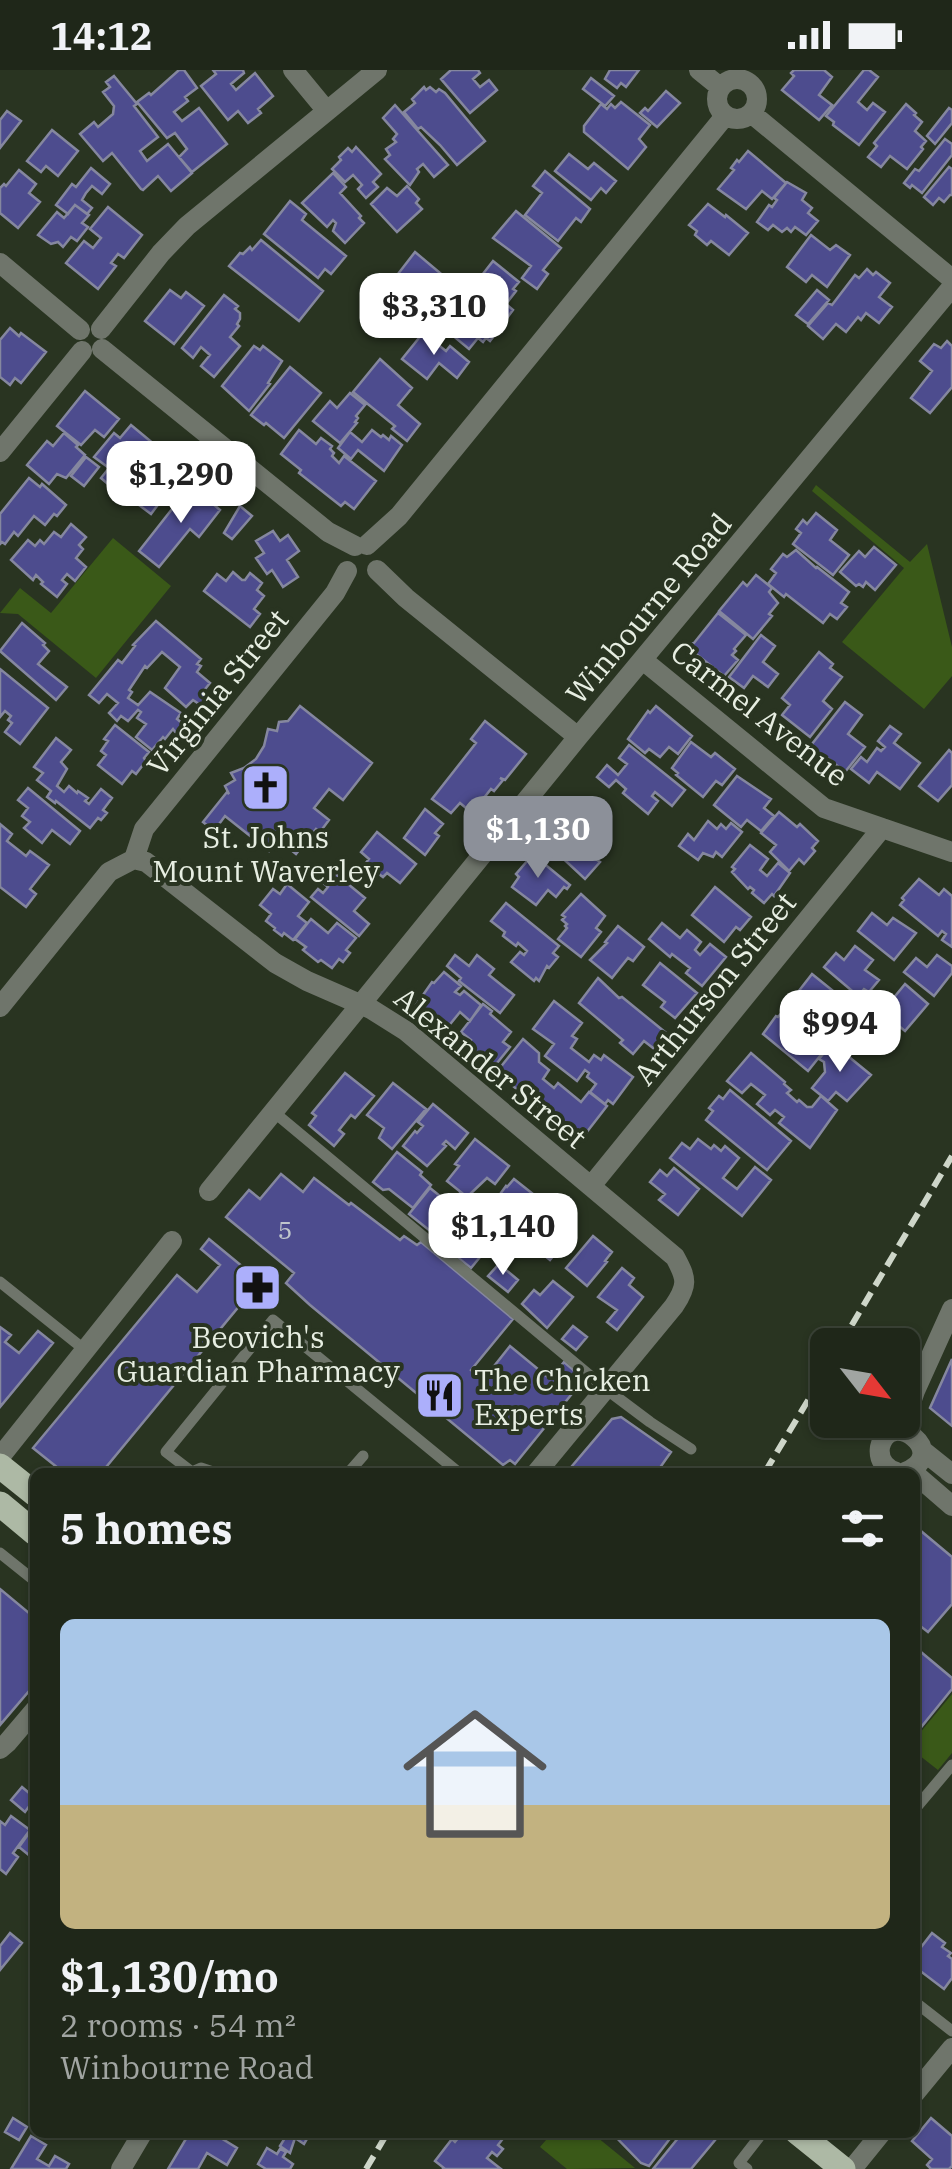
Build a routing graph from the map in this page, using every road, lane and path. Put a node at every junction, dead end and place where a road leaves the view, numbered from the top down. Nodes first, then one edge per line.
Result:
1 (293, 70) edge
2 (377, 70) edge
3 (699, 70) edge
4 (754, 76) edge
5 (720, 88) junction
6 (326, 110) junction
7 (752, 113) junction
8 (726, 116) junction
9 (0, 263) edge
10 (952, 279) edge
11 (952, 287) edge
12 (91, 340) junction
13 (0, 452) edge
14 (362, 562) junction
15 (644, 661) junction
16 (578, 738) junction
17 (882, 828) junction
18 (952, 852) edge
19 (140, 861) junction
20 (366, 1005) junction
21 (0, 1006) edge
22 (275, 1113) junction
23 (591, 1186) junction
24 (209, 1192) dead end
25 (172, 1242) dead end
26 (0, 1282) edge
27 (951, 1315) edge
28 (85, 1350) junction
29 (920, 1380) edge
30 (606, 1389) junction
31 (886, 1438) edge
32 (916, 1438) edge
33 (691, 1449) dead end
34 (922, 1450) junction
35 (363, 1456) dead end
36 (0, 1457) edge
37 (0, 1466) edge
38 (187, 1468) edge
39 (353, 1468) edge
40 (453, 1468) edge
41 (540, 1468) edge
42 (896, 1468) edge
43 (908, 1468) edge
44 (952, 1474) edge
45 (920, 1485) edge
46 (30, 1490) edge
47 (0, 1504) edge
48 (952, 1506) edge
49 (30, 1529) edge
50 (0, 1552) edge
51 (30, 1577) edge
52 (30, 1716) edge
53 (0, 1749) edge
54 (952, 1764) edge
55 (920, 1803) edge
56 (920, 2006) edge
57 (952, 2032) edge
58 (952, 2048) edge
59 (920, 2086) edge
60 (139, 2138) edge
61 (758, 2138) edge
62 (805, 2138) edge
63 (877, 2138) edge
64 (121, 2169) edge
65 (746, 2169) edge
66 (842, 2169) edge
67 (852, 2169) edge

1 - 6 street
2 - 6 street
3 - 5 street
4 - 5 street
4 - 7 street
5 - 8 street
6 - 12 street
7 - 8 street
7 - 10 street
8 - 14 street, Virginia Street
9 - 12 street
11 - 15 street, Winbourne Road
12 - 13 street
12 - 14 street
14 - 16 street
14 - 19 street, Virginia Street
15 - 16 street, Winbourne Road
15 - 17 street, Carmel Avenue
16 - 20 street, Winbourne Road
17 - 18 street, Carmel Avenue
17 - 23 street, Arthurson Street
19 - 20 street, Alexander Street
19 - 21 street
20 - 22 street, Winbourne Road
20 - 23 street, Alexander Street
22 - 24 street, Winbourne Road
22 - 30 lane
23 - 30 street, Alexander Street
25 - 28 street
26 - 28 lane
27 - 29 street
28 - 36 street
30 - 33 lane
30 - 41 street, Alexander Street
31 - 42 street
32 - 34 street
34 - 43 street
34 - 44 street
35 - 39 lane
37 - 46 main road
38 - 40 lane
45 - 48 street
47 - 49 main road
50 - 51 lane
52 - 53 street
54 - 55 lane
56 - 57 lane
58 - 59 street
60 - 64 street
61 - 65 lane
62 - 66 main road
63 - 67 street

